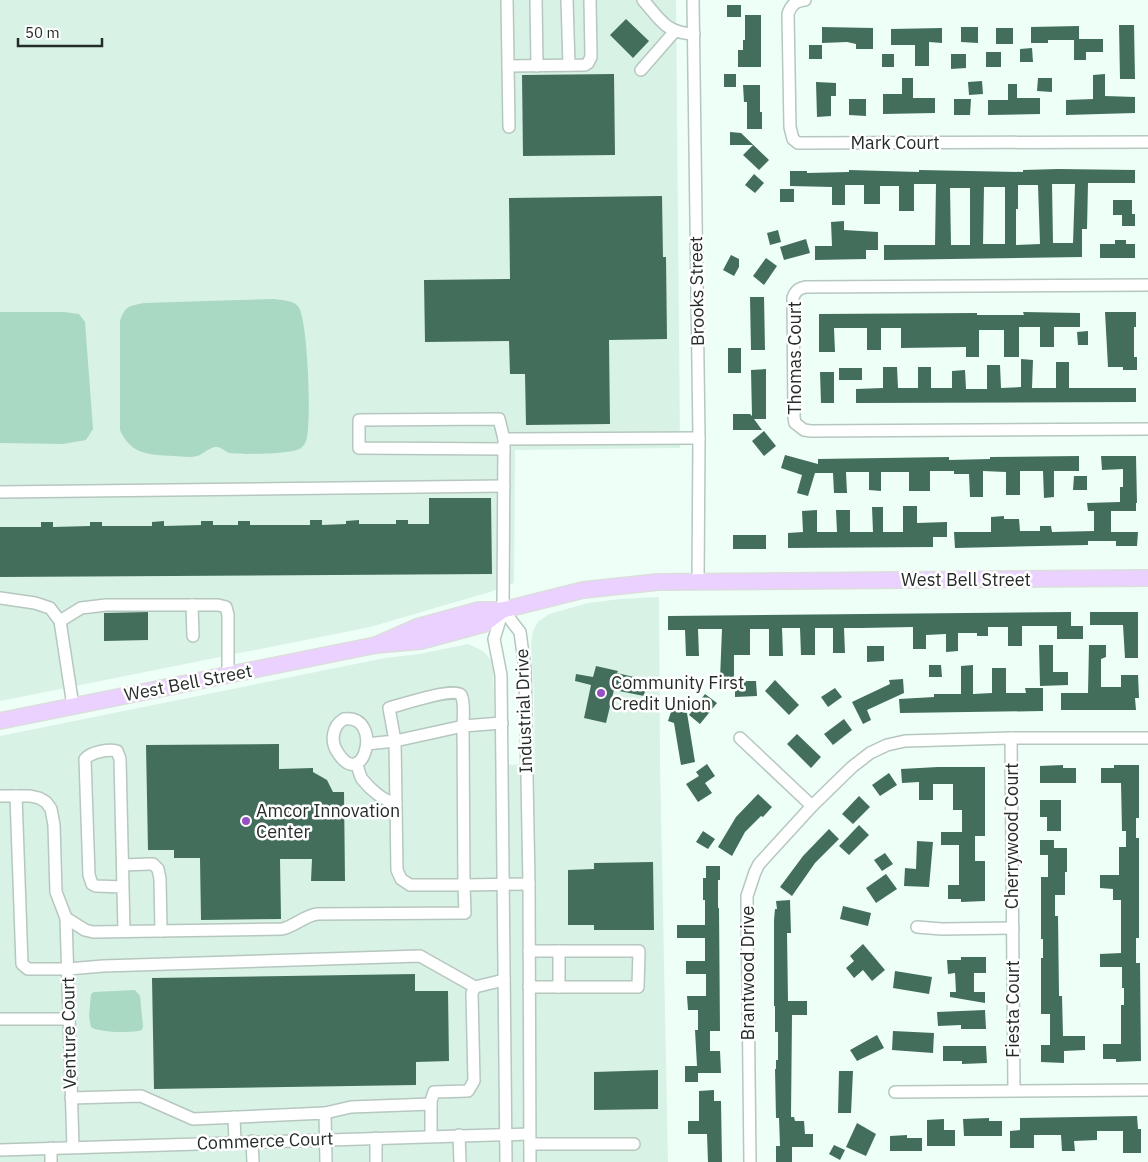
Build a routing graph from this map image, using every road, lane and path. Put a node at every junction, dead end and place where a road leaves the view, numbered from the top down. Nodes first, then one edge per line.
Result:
1 (507, 0) edge
2 (536, 0) edge
3 (567, 0) edge
4 (590, 0) edge
5 (643, 0) edge
6 (693, 0) edge
7 (805, 0) edge
8 (675, 31) junction
9 (694, 34) junction
10 (569, 65) junction
11 (508, 66) junction
12 (537, 66) junction
13 (641, 70) dead end
14 (509, 127) dead end
15 (1148, 142) edge
16 (1148, 285) edge
17 (1148, 429) edge
18 (699, 438) junction
19 (504, 444) junction
20 (504, 486) junction
21 (0, 492) edge
22 (1148, 578) edge
23 (698, 582) junction
24 (0, 598) edge
25 (192, 605) junction
26 (503, 610) junction
27 (60, 621) junction
28 (193, 636) dead end
29 (228, 675) junction
30 (73, 706) junction
31 (0, 721) edge
32 (502, 723) junction
33 (463, 726) junction
34 (740, 738) dead end
35 (1011, 738) junction
36 (1148, 738) edge
37 (395, 741) junction
38 (367, 744) junction
39 (357, 763) junction
40 (0, 796) edge
41 (16, 796) junction
42 (396, 803) junction
43 (812, 806) junction
44 (122, 865) junction
45 (504, 884) junction
46 (529, 884) junction
47 (464, 885) junction
48 (123, 887) junction
49 (66, 918) junction
50 (917, 928) dead end
51 (1013, 928) junction
52 (124, 931) junction
53 (161, 931) junction
54 (529, 951) junction
55 (559, 951) junction
56 (68, 969) junction
57 (504, 980) junction
58 (559, 986) junction
59 (475, 987) junction
60 (529, 987) junction
61 (0, 1019) edge
62 (69, 1019) junction
63 (1014, 1090) junction
64 (1148, 1090) edge
65 (895, 1092) dead end
66 (71, 1098) junction
67 (431, 1104) junction
68 (325, 1113) junction
69 (234, 1117) junction
70 (459, 1135) junction
71 (506, 1135) junction
72 (431, 1136) junction
73 (376, 1138) junction
74 (326, 1139) junction
75 (530, 1139) junction
76 (252, 1141) junction
77 (235, 1142) junction
78 (634, 1144) dead end
79 (73, 1147) junction
80 (51, 1148) junction
81 (0, 1150) edge
82 (51, 1162) edge
83 (253, 1162) edge
84 (326, 1162) edge
85 (376, 1162) edge
86 (460, 1162) edge
87 (506, 1162) edge
88 (530, 1162) edge
89 (750, 1162) edge

1 - 11 street
2 - 12 street
3 - 10 street
4 - 10 street
5 - 8 street
6 - 9 street, Brooks Street
7 - 15 street, Mark Court
8 - 9 street
8 - 13 street
9 - 18 street, Brooks Street
10 - 12 street
11 - 12 street
11 - 14 street
16 - 17 street, Thomas Court
18 - 19 street
18 - 23 street, Brooks Street
19 - 19 street
19 - 20 street
20 - 21 street
20 - 26 street
22 - 23 main road, West Bell Street
23 - 26 main road, West Bell Street
24 - 27 street
25 - 27 street
25 - 28 street
25 - 29 street
26 - 29 main road, West Bell Street
26 - 32 street, Industrial Drive
26 - 46 street, Industrial Drive
27 - 30 street
29 - 30 main road, West Bell Street
30 - 31 main road, West Bell Street
32 - 33 street
32 - 45 street, Industrial Drive
33 - 37 street
33 - 37 street
33 - 47 street
34 - 43 street
35 - 36 street, Brantwood Drive
35 - 43 street, Brantwood Drive
35 - 51 street, Cherrywood Court
37 - 38 street
37 - 42 street
38 - 39 street
38 - 39 street
39 - 42 street
40 - 41 street, Venture Court
41 - 49 street, Venture Court
41 - 56 street
42 - 47 street
43 - 89 street, Brantwood Drive
44 - 48 street
44 - 48 street
44 - 53 street
45 - 46 street
45 - 47 street
45 - 57 street, Industrial Drive
46 - 54 street, Industrial Drive
47 - 53 street
48 - 52 street
49 - 52 street
49 - 56 street, Venture Court
50 - 51 street, Cherrywood Court
51 - 63 street, Fiesta Court
52 - 53 street
54 - 55 street
54 - 60 street, Industrial Drive
55 - 58 street
55 - 58 street
56 - 59 street
56 - 62 street, Venture Court
57 - 59 street
57 - 71 street, Industrial Drive
58 - 60 street
59 - 67 street
60 - 75 street, Industrial Drive
61 - 62 street
62 - 66 street, Venture Court
63 - 64 street
63 - 65 street
66 - 69 street
66 - 79 street, Venture Court
67 - 68 street
67 - 72 street
68 - 69 street
68 - 74 street
69 - 77 street
70 - 71 street, Commerce Court
70 - 72 street, Commerce Court
70 - 86 street
71 - 75 street, Commerce Court
71 - 87 street, Industrial Drive
72 - 73 street, Commerce Court
73 - 74 street, Commerce Court
73 - 85 street
74 - 76 street, Commerce Court
74 - 84 street
75 - 78 street, Commerce Court
75 - 88 street, Industrial Drive
76 - 77 street, Commerce Court
76 - 83 street
77 - 79 street, Commerce Court
79 - 80 street, Commerce Court
80 - 81 street, Commerce Court
80 - 82 street

